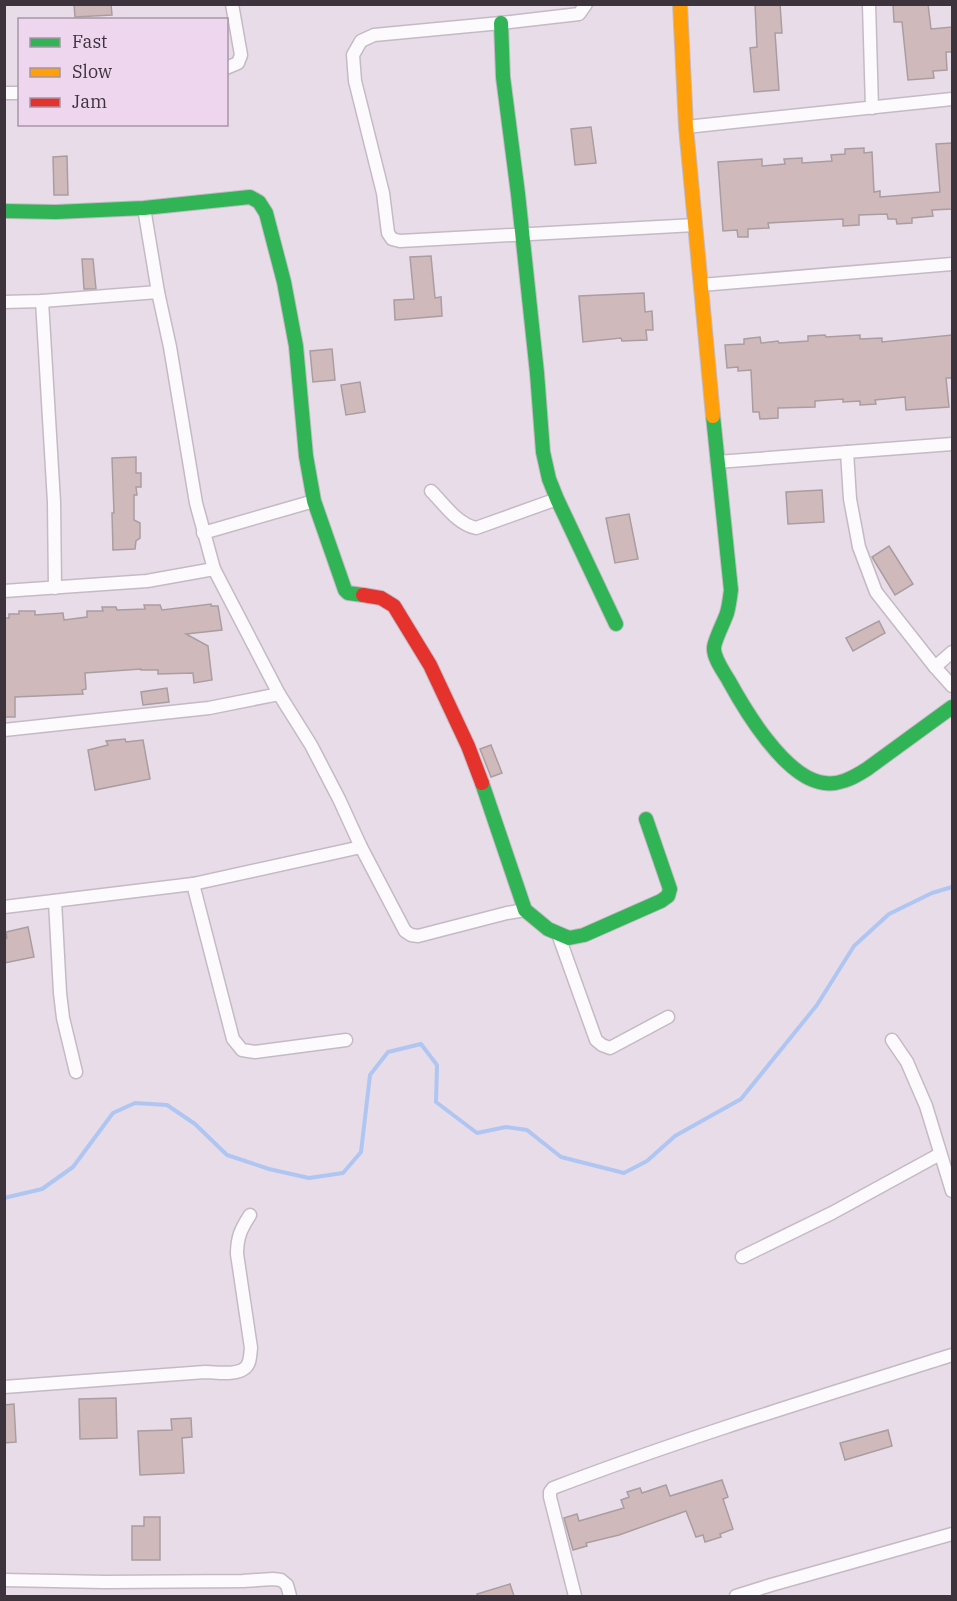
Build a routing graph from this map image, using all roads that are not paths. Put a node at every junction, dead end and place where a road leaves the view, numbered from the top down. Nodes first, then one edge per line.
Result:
1 (232, 4) edge
2 (586, 4) edge
3 (680, 4) edge
4 (869, 4) edge
5 (501, 23) junction
6 (228, 68) edge
7 (952, 99) edge
8 (872, 108) junction
9 (686, 127) junction
10 (144, 208) junction
11 (4, 211) edge
12 (695, 225) junction
13 (522, 234) junction
14 (952, 264) edge
15 (701, 285) junction
16 (158, 292) junction
17 (42, 301) junction
18 (4, 302) edge
19 (952, 444) edge
20 (847, 452) junction
21 (717, 462) junction
22 (431, 490) dead end
23 (557, 499) junction
24 (314, 501) junction
25 (203, 533) junction
26 (214, 569) junction
27 (56, 588) junction
28 (4, 591) edge
29 (616, 624) dead end
30 (952, 652) edge
31 (935, 668) junction
32 (952, 686) edge
33 (279, 694) junction
34 (952, 707) edge
35 (4, 730) edge
36 (646, 819) dead end
37 (361, 847) junction
38 (193, 884) junction
39 (55, 901) junction
40 (4, 907) edge
41 (525, 910) junction
42 (558, 934) junction
43 (668, 1017) dead end
44 (346, 1040) dead end
45 (892, 1040) dead end
46 (76, 1072) dead end
47 (940, 1154) junction
48 (952, 1191) edge
49 (250, 1215) dead end
50 (742, 1257) dead end
51 (952, 1355) edge
52 (4, 1387) edge
53 (952, 1534) edge
54 (4, 1580) edge
55 (105, 1582) junction
56 (105, 1596) edge
57 (290, 1596) edge
58 (574, 1596) edge
59 (736, 1596) edge

1 - 6 street
2 - 5 street
3 - 9 street
4 - 8 street
5 - 13 street
5 - 13 street
7 - 8 street
8 - 9 street
9 - 12 street
10 - 11 street
10 - 16 street
10 - 24 street
12 - 13 street
12 - 15 street
13 - 23 street
14 - 15 street
15 - 21 street
16 - 17 street
16 - 25 street
17 - 18 street
17 - 27 street
19 - 20 street
20 - 21 street
20 - 31 street
21 - 34 street
22 - 23 street
23 - 29 street
24 - 25 street
24 - 41 street
25 - 26 street
26 - 27 street
26 - 33 street
27 - 28 street
30 - 31 street
31 - 32 street
33 - 35 street
33 - 37 street
36 - 42 street
37 - 38 street
37 - 41 street
38 - 39 street
38 - 44 street
39 - 40 street
39 - 46 street
41 - 42 street
42 - 43 street
45 - 47 street
47 - 48 street
47 - 50 street
49 - 52 street
51 - 58 street
53 - 59 street
54 - 55 street
55 - 56 street
55 - 57 street

